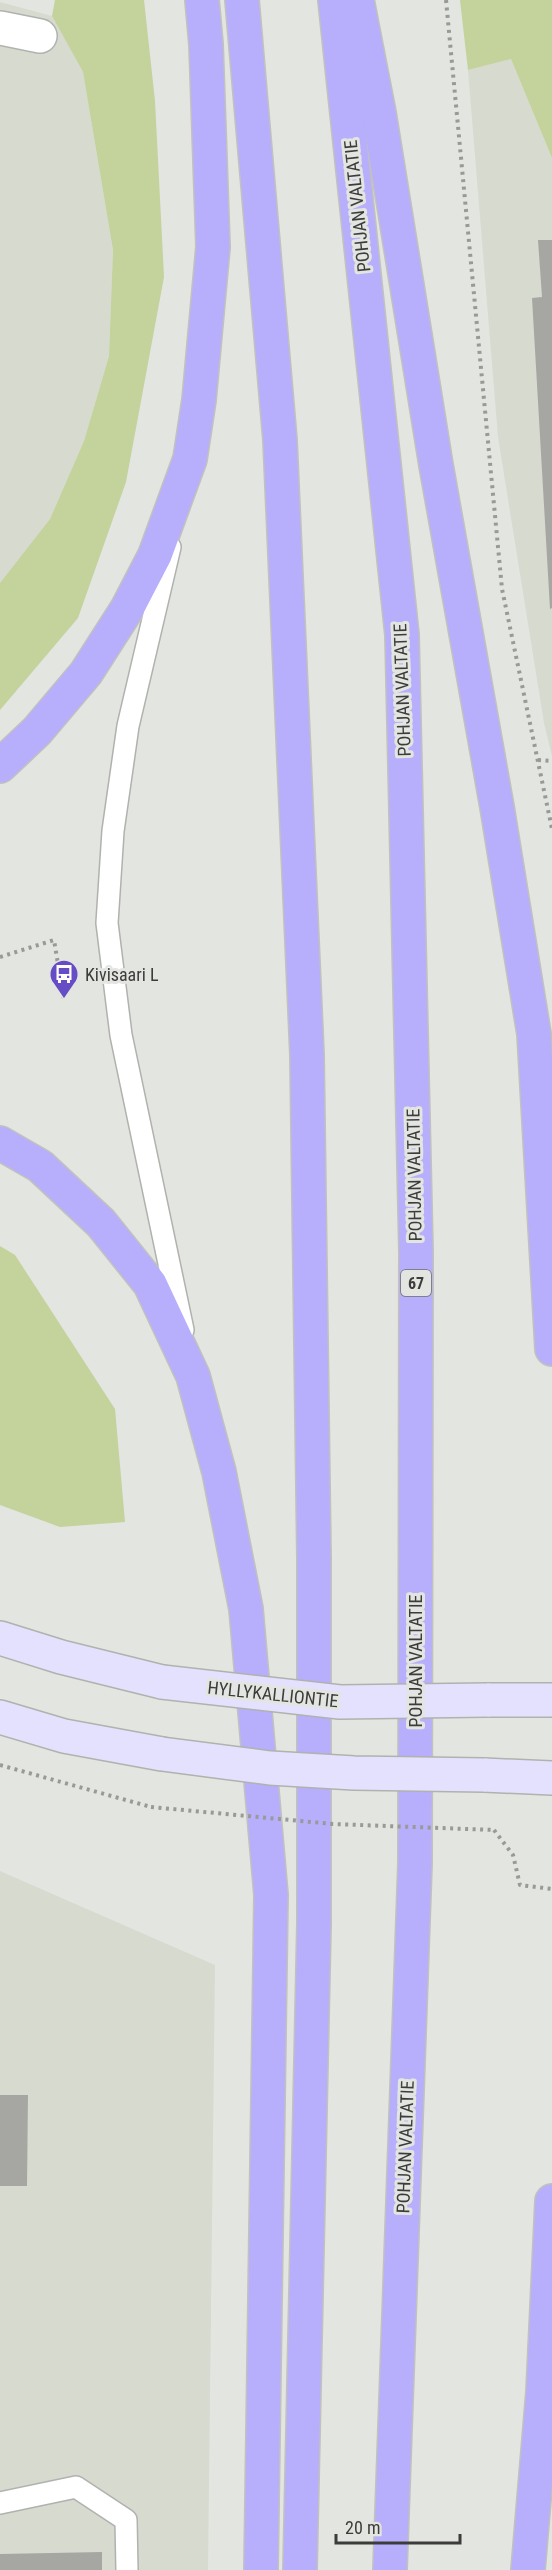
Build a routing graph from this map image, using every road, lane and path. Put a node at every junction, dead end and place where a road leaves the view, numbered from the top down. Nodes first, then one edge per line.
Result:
1 (201, 0) edge
2 (242, 0) edge
3 (335, 0) edge
4 (357, 0) edge
5 (446, 0) edge
6 (0, 28) edge
7 (40, 36) dead end
8 (190, 459) junction
9 (538, 760) junction
10 (552, 761) edge
11 (0, 766) edge
12 (552, 829) edge
13 (0, 957) edge
14 (64, 1000) dead end
15 (0, 1143) edge
16 (552, 1349) edge
17 (193, 1376) junction
18 (0, 1638) edge
19 (552, 1700) edge
20 (0, 1717) edge
21 (0, 1765) edge
22 (552, 1778) edge
23 (552, 1889) edge
24 (552, 2201) edge
25 (0, 2503) edge
26 (127, 2570) edge
27 (261, 2570) edge
28 (300, 2570) edge
29 (390, 2570) edge
30 (528, 2570) edge

1 - 8 highway
2 - 28 highway
3 - 29 highway, POHJAN VALTATIE / 67
4 - 16 highway
5 - 9 path
6 - 7 street
8 - 11 highway
8 - 17 lane
9 - 10 path
9 - 12 path
13 - 14 path
15 - 17 highway
17 - 27 highway
18 - 19 main road, HYLLYKALLIONTIE, bridge
20 - 22 main road, bridge
21 - 23 path, bridge
24 - 30 highway
25 - 26 lane

